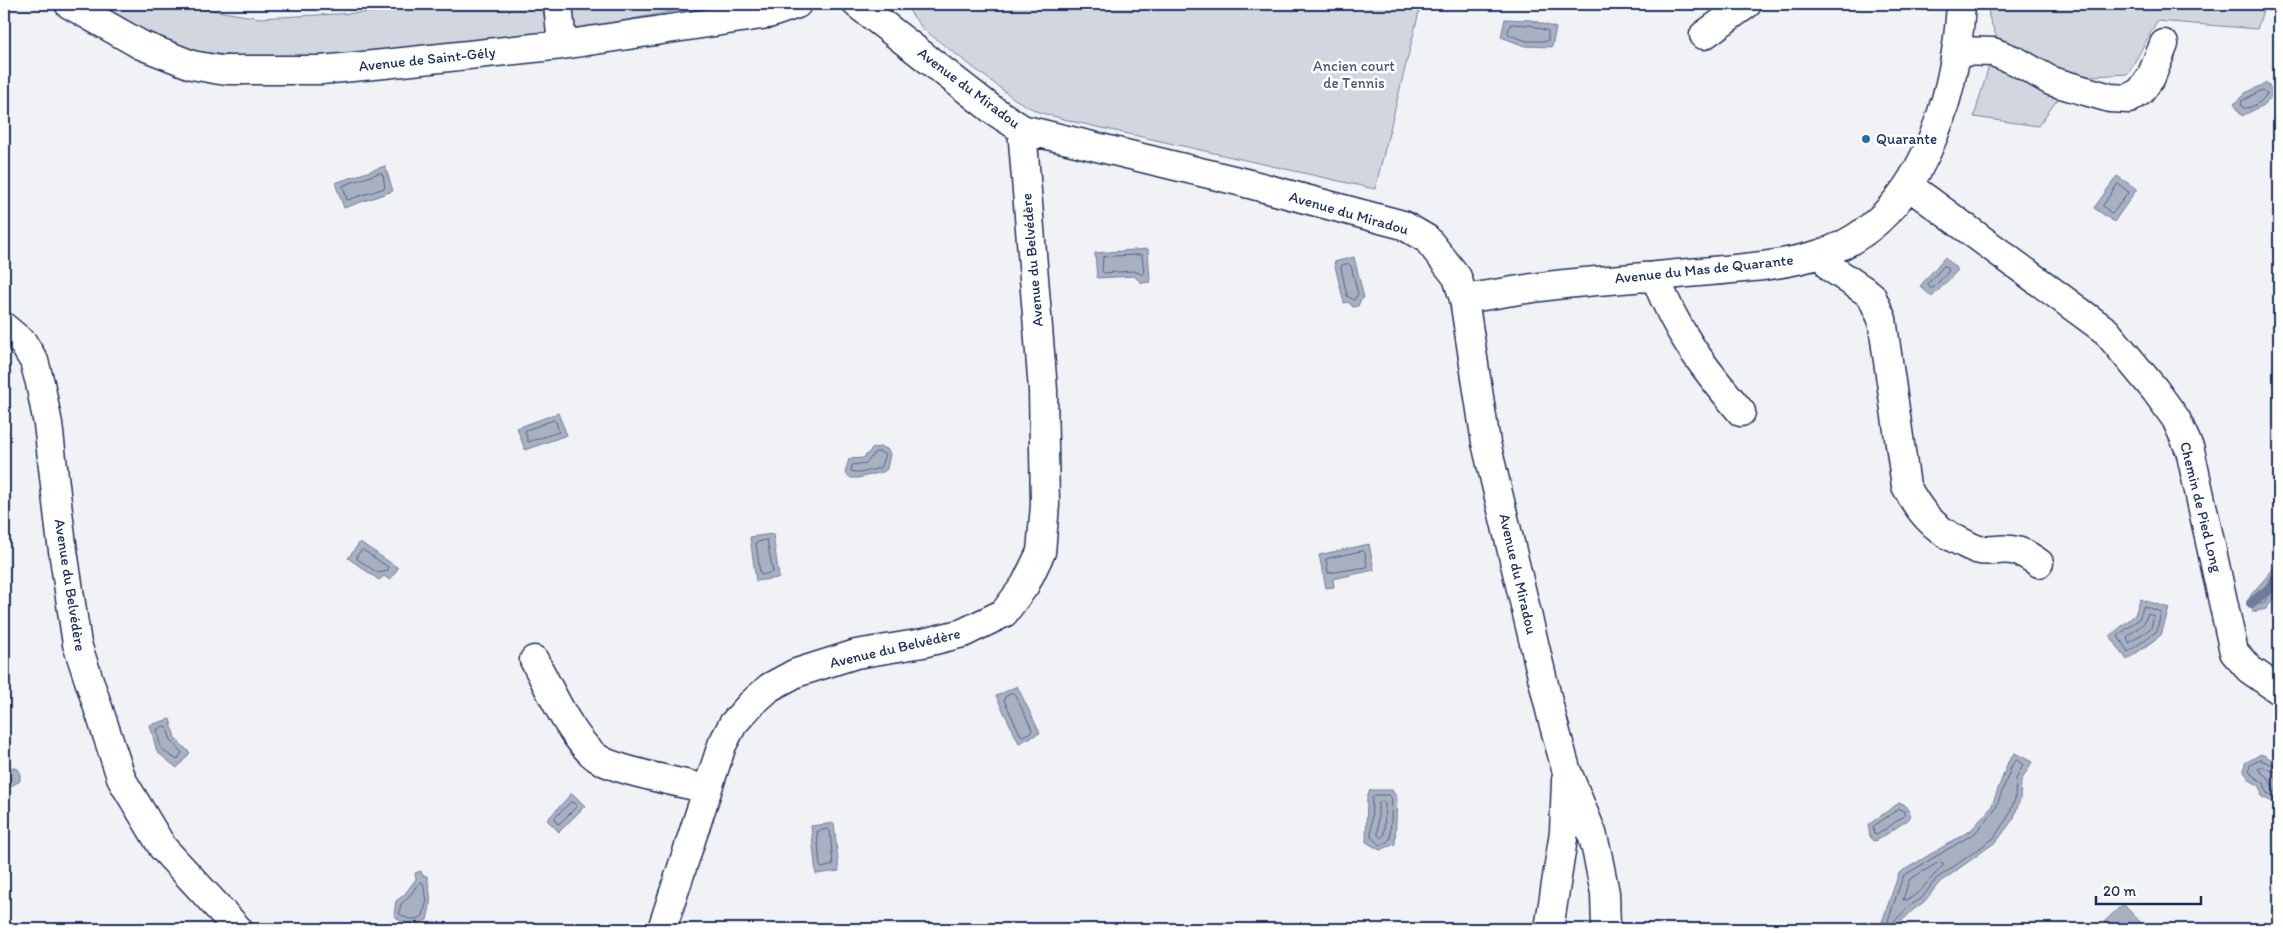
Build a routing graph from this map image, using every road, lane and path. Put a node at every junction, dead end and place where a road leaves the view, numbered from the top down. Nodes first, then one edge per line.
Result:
1 (69, 4) edge
2 (558, 4) edge
3 (797, 4) edge
4 (857, 4) edge
5 (1747, 4) edge
6 (1962, 4) edge
7 (1704, 35) dead end
8 (2164, 44) dead end
9 (562, 45) junction
10 (1958, 51) junction
11 (1022, 129) junction
12 (1909, 186) junction
13 (1822, 253) junction
14 (1655, 276) junction
15 (1464, 299) junction
16 (4, 327) edge
17 (1741, 412) dead end
18 (2039, 563) dead end
19 (534, 660) dead end
20 (2279, 690) edge
21 (1566, 769) junction
22 (707, 789) junction
23 (238, 929) edge
24 (662, 929) edge
25 (1549, 929) edge
26 (1606, 929) edge

1 - 9 street, Avenue de Saint-Gély
2 - 9 street
3 - 9 street, Avenue de Saint-Gély
4 - 11 street, Avenue du Miradou
5 - 7 street
6 - 10 street, Avenue du Mas de Quarante
8 - 10 street
10 - 12 street, Avenue du Mas de Quarante
11 - 15 street, Avenue du Miradou
11 - 22 street, Avenue du Belvédère
12 - 13 street, Avenue du Mas de Quarante
12 - 20 street, Chemin de Pied Long
13 - 14 street, Avenue du Mas de Quarante
13 - 18 street
14 - 15 street, Avenue du Mas de Quarante
14 - 17 street
15 - 21 street, Avenue du Miradou
16 - 23 street, Avenue du Belvédère
19 - 22 street
21 - 25 street, Avenue du Miradou
21 - 26 street, Avenue du Miradou
22 - 24 street, Avenue du Belvédère

